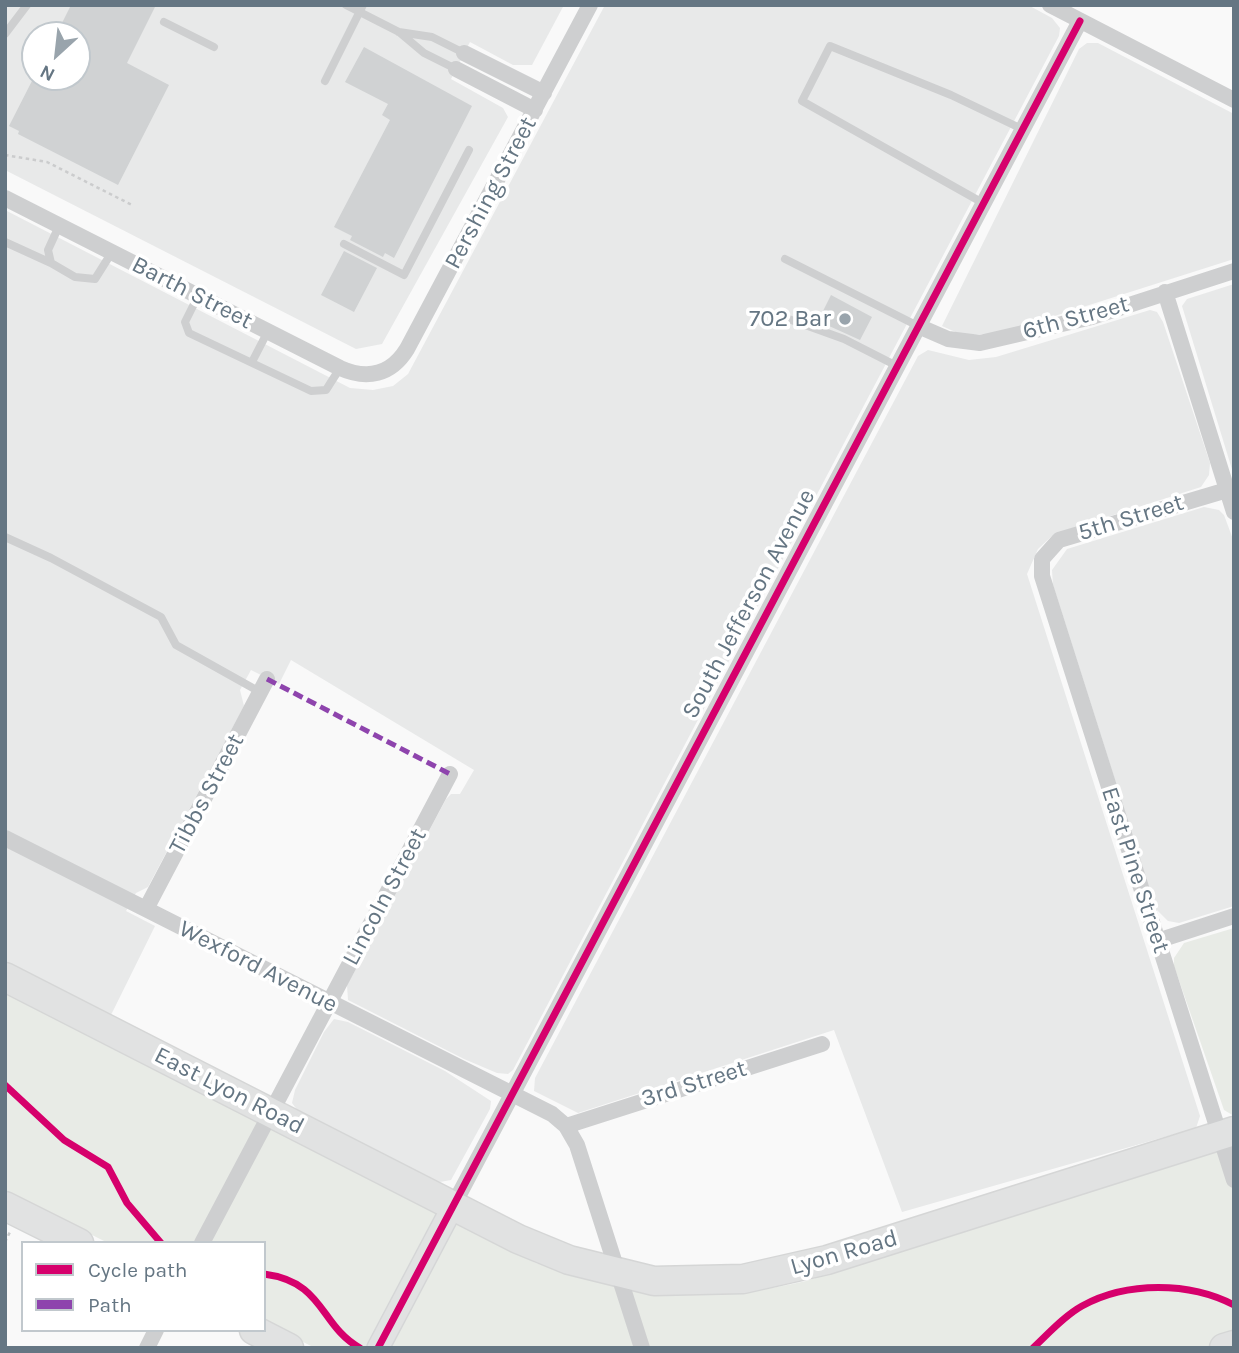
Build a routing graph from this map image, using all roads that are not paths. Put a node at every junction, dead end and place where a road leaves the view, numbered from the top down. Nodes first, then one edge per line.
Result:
1 (27, 5) edge
2 (346, 5) edge
3 (590, 5) edge
4 (1050, 5) edge
5 (361, 9) edge
6 (1080, 20) junction
7 (164, 22) dead end
8 (399, 32) junction
9 (5, 34) edge
10 (214, 47) dead end
11 (464, 53) joint
12 (456, 69) joint
13 (325, 81) dead end
14 (544, 93) junction
15 (1234, 100) edge
16 (535, 110) junction
17 (1022, 130) junction
18 (469, 150) dead end
19 (5, 198) edge
20 (984, 203) junction
21 (59, 226) junction
22 (5, 242) edge
23 (344, 244) dead end
24 (112, 252) junction
25 (785, 259) dead end
26 (51, 263) junction
27 (1234, 271) edge
28 (1165, 292) junction
29 (198, 296) junction
30 (783, 317) dead end
31 (919, 326) junction
32 (268, 331) junction
33 (251, 362) junction
34 (897, 366) junction
35 (340, 368) junction
36 (382, 372) joint
37 (1227, 490) junction
38 (1234, 512) edge
39 (5, 537) edge
40 (1042, 559) joint
41 (264, 686) joint
42 (450, 774) dead end
43 (5, 838) edge
44 (146, 909) junction
45 (1234, 916) edge
46 (1157, 941) junction
47 (5, 977) edge
48 (328, 1003) junction
49 (822, 1044) dead end
50 (512, 1094) junction
51 (271, 1113) junction
52 (566, 1126) junction
53 (1227, 1133) edge
54 (1234, 1180) edge
55 (5, 1206) edge
56 (453, 1206) junction
57 (75, 1241) edge
58 (203, 1241) edge
59 (618, 1275) junction
60 (155, 1332) edge
61 (258, 1332) edge
62 (1234, 1345) edge
63 (147, 1348) edge
64 (289, 1348) edge
65 (378, 1348) edge
66 (642, 1348) edge
67 (1224, 1348) edge

1 - 9 lane
2 - 5 lane
3 - 14 street, Pershing Street
4 - 6 street
5 - 8 lane
5 - 13 lane
6 - 15 street
6 - 17 street, South Jefferson Avenue
7 - 10 lane
8 - 11 lane
8 - 12 lane
11 - 14 street
12 - 16 street
14 - 16 street, Pershing Street
16 - 36 street, Pershing Street
17 - 20 street, South Jefferson Avenue
17 - 20 lane
18 - 23 lane
19 - 21 street, Barth Street
20 - 31 street, South Jefferson Avenue
21 - 24 street, Barth Street
21 - 26 lane
22 - 26 lane
24 - 26 lane
24 - 29 street, Barth Street
25 - 31 lane
27 - 28 street, 6th Street
28 - 31 street, 6th Street
28 - 37 street
29 - 32 street, Barth Street
29 - 33 lane
30 - 34 lane
31 - 34 street, South Jefferson Avenue
32 - 33 lane
32 - 35 street, Barth Street
33 - 35 lane
34 - 50 street, South Jefferson Avenue
35 - 36 street, Barth Street
37 - 38 street
37 - 40 street, 5th Street
39 - 41 lane
40 - 46 street, East Pine Street
41 - 44 street, Tibbs Street
42 - 48 street, Lincoln Street
43 - 44 street, Wexford Avenue
44 - 48 street, Wexford Avenue
45 - 46 street
46 - 53 street, East Pine Street
47 - 51 highway, East Lyon Road
48 - 50 street, Wexford Avenue
48 - 51 street, Lincoln Street
49 - 52 street, 3rd Street
50 - 52 street, Wexford Avenue
50 - 56 street, South Jefferson Avenue
51 - 56 highway, East Lyon Road
51 - 58 street, Lincoln Street
52 - 59 street
53 - 54 street, East Pine Street
53 - 59 highway, Lyon Road
55 - 57 highway
56 - 59 highway, Lyon Road
56 - 65 street
59 - 66 street
60 - 63 street
61 - 64 highway
62 - 67 highway

